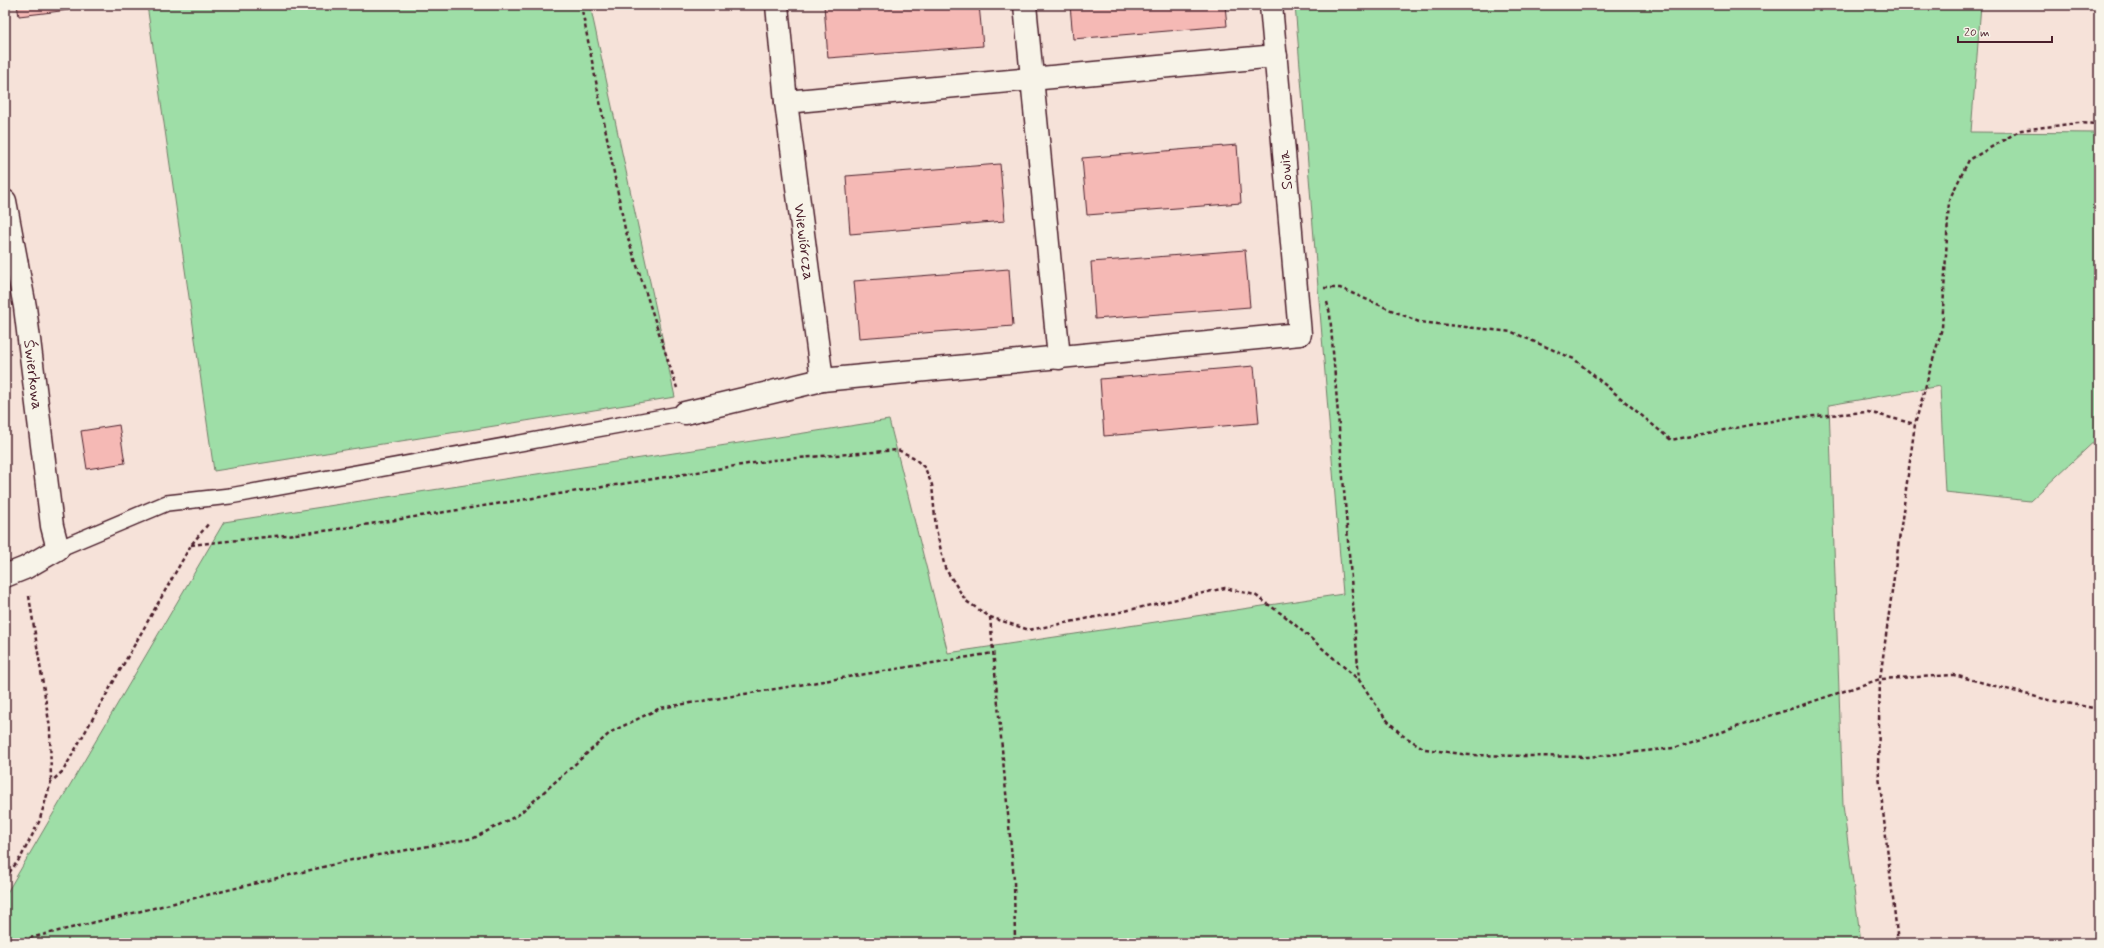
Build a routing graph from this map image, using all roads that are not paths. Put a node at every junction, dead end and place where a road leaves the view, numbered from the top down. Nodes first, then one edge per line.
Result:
1 (777, 5) edge
2 (1025, 5) edge
3 (1271, 5) edge
4 (1276, 56) junction
5 (1032, 78) junction
6 (786, 102) junction
7 (5, 201) edge
8 (1059, 358) junction
9 (822, 380) junction
10 (685, 413) joint
11 (58, 549) junction
12 (5, 576) edge

1 - 6 street, Wiewiórcza
2 - 5 street
3 - 4 street, Sowia
4 - 5 street
4 - 8 street, Sowia
5 - 6 street
5 - 8 street
6 - 9 street, Wiewiórcza
7 - 11 street, Świerkowa
8 - 9 street
9 - 10 street
10 - 11 lane
11 - 12 street

